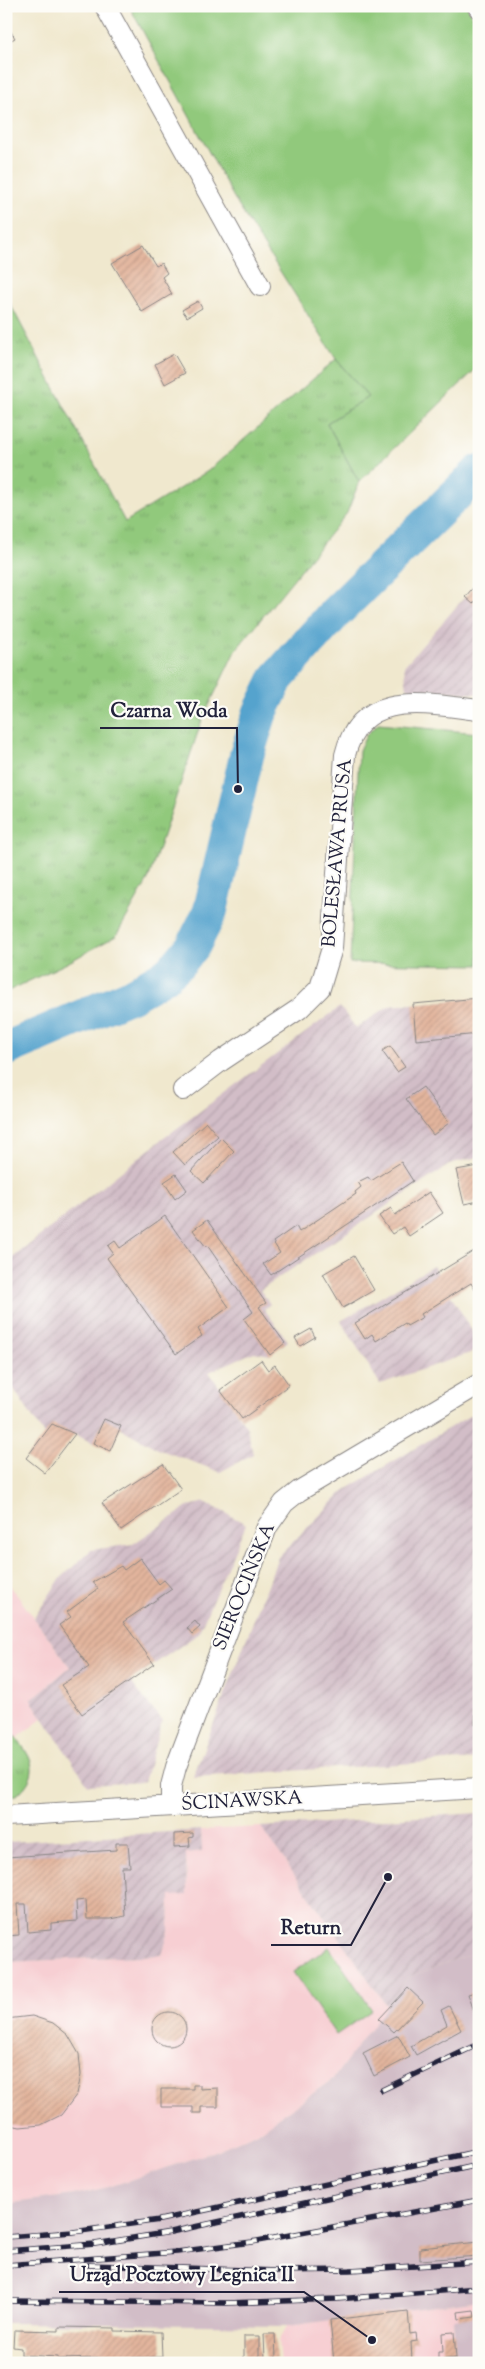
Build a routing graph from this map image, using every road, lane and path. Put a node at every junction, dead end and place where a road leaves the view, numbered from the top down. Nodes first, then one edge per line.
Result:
1 (105, 6) edge
2 (260, 286) dead end
3 (479, 710) edge
4 (183, 1090) dead end
5 (479, 1384) edge
6 (479, 1788) edge
7 (171, 1806) junction
8 (6, 1816) edge

1 - 2 street
3 - 4 street, BOLESŁAWA PRUSA
5 - 7 street, SIEROCIŃSKA
6 - 7 street, ŚCINAWSKA
7 - 8 street, ŚCINAWSKA

